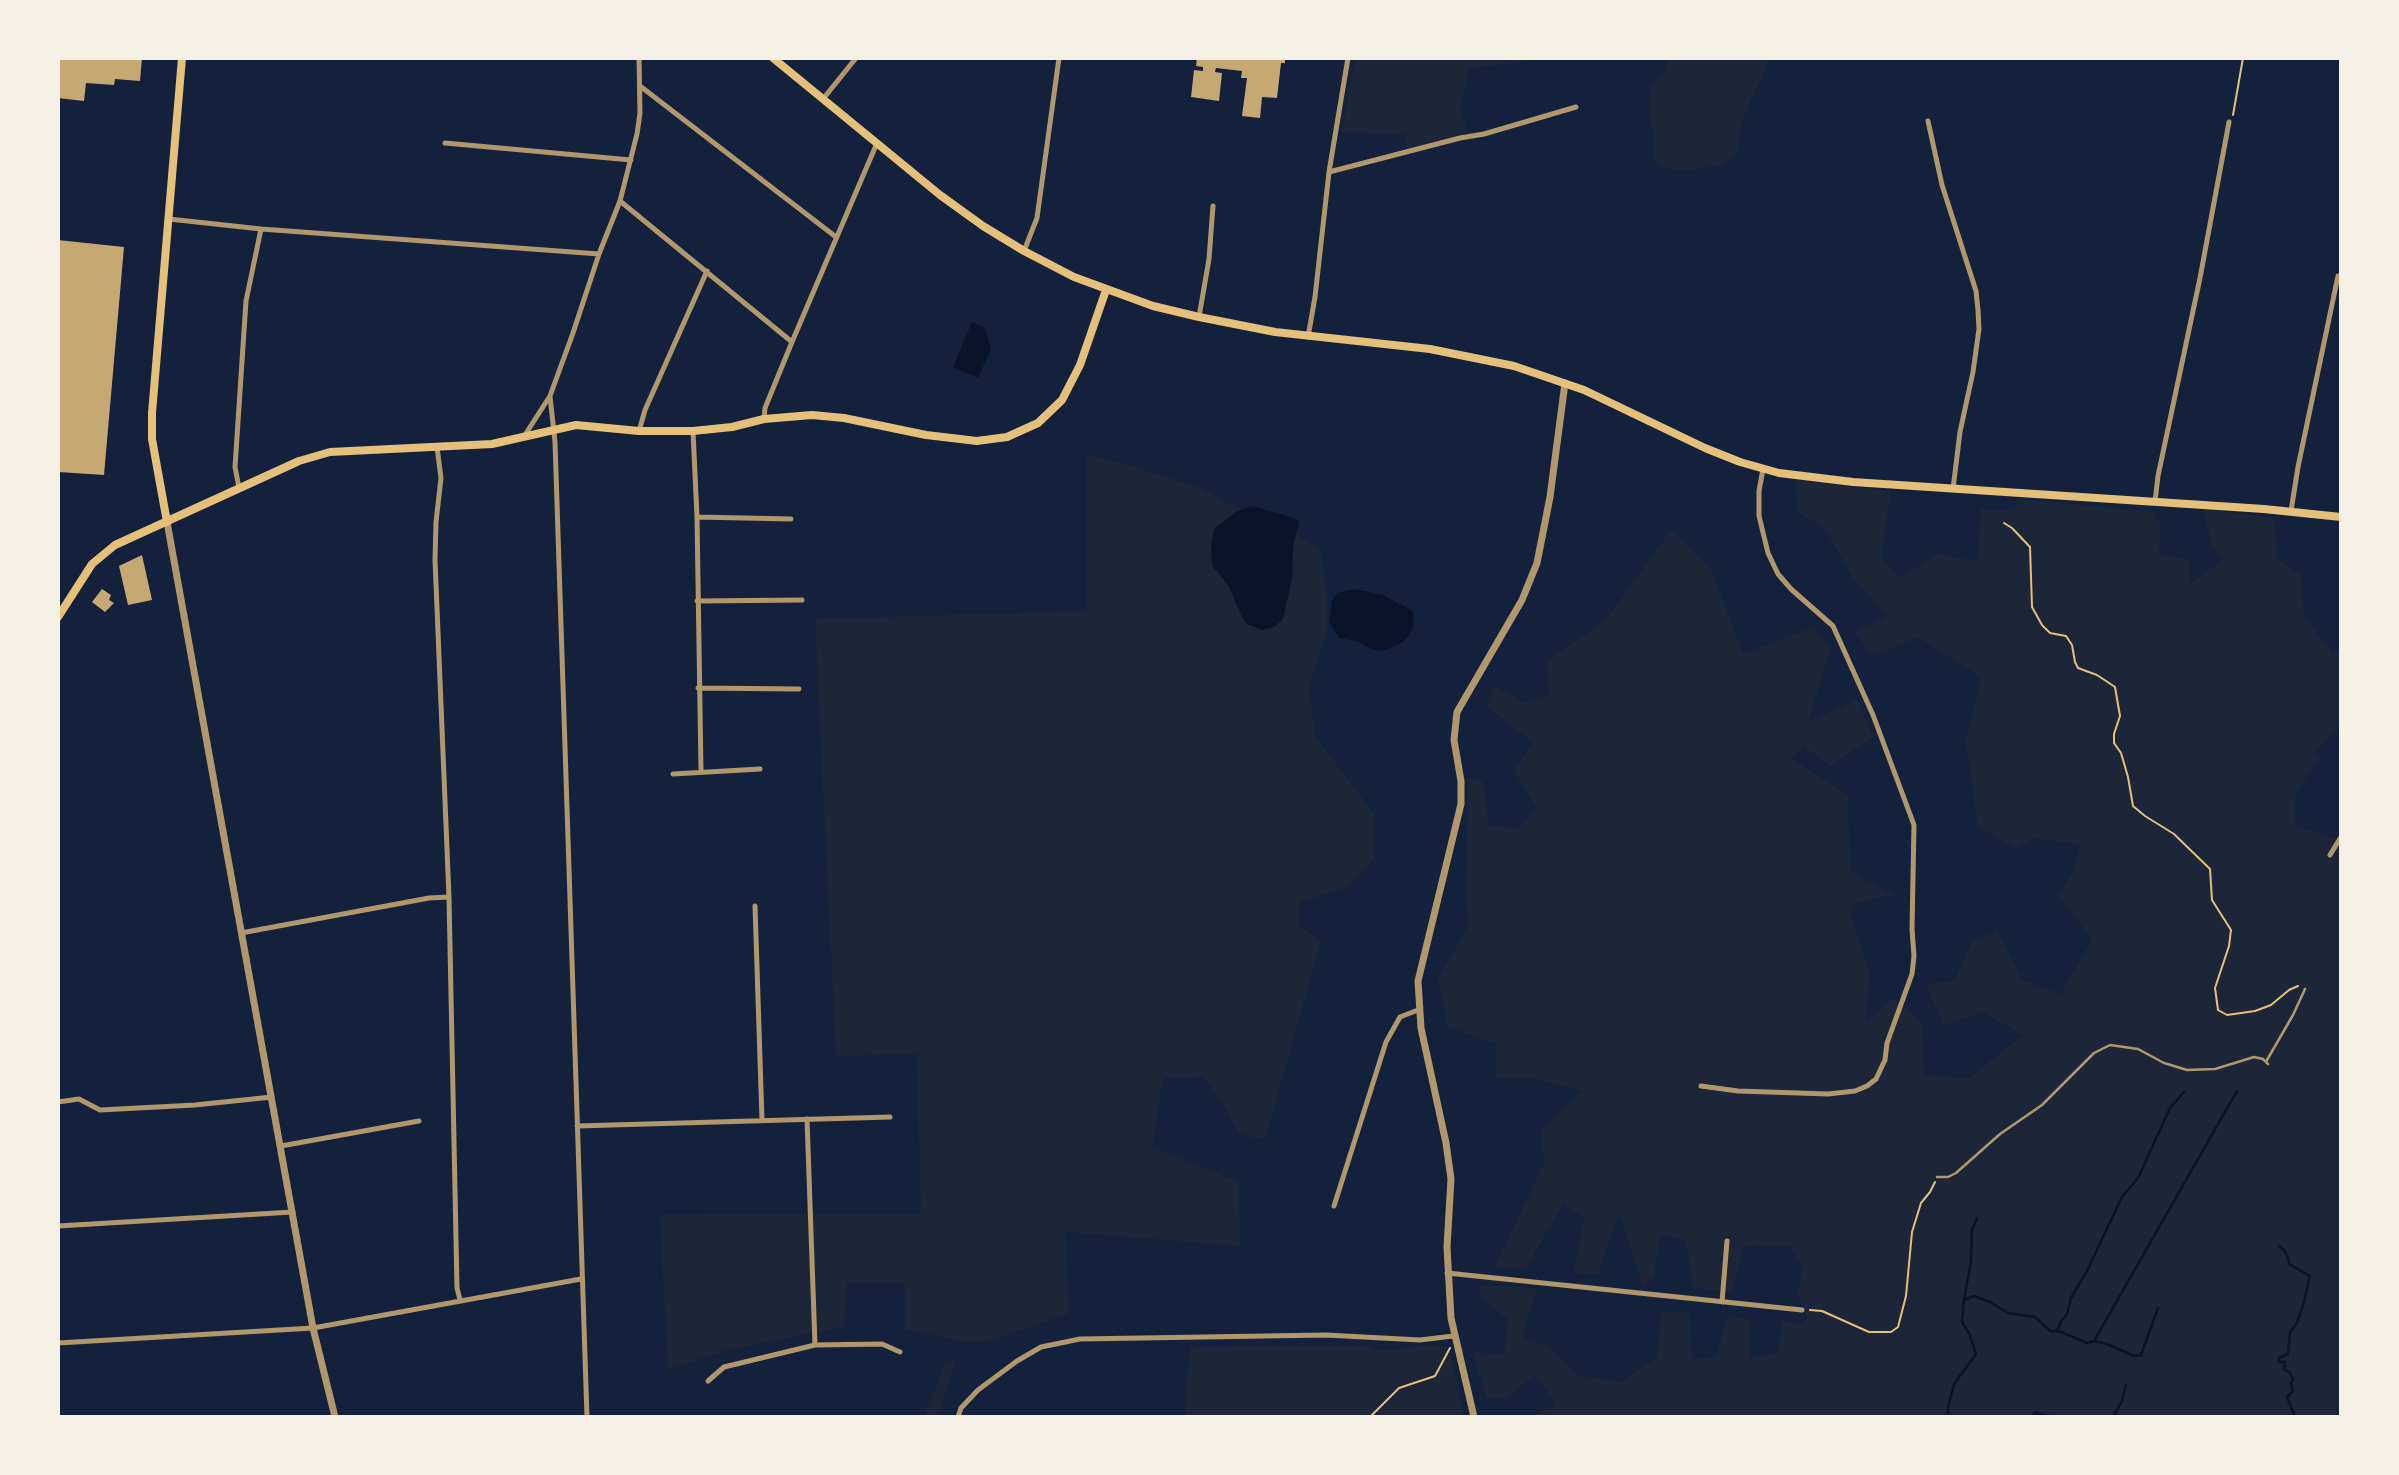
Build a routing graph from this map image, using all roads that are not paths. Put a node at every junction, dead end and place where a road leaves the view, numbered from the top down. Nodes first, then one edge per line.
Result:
1 (182, 58) edge
2 (639, 58) edge
3 (773, 58) edge
4 (856, 58) edge
5 (1059, 58) edge
6 (1348, 58) edge
7 (640, 86) junction
8 (823, 99) junction
9 (1576, 107) dead end
10 (1928, 121) dead end
11 (2229, 122) road end
12 (445, 143) dead end
13 (877, 143) junction
14 (631, 160) junction
15 (1329, 172) junction
16 (620, 201) junction
17 (1213, 206) dead end
18 (169, 219) junction
19 (261, 229) junction
20 (836, 237) junction
21 (1024, 251) junction
22 (599, 254) junction
23 (707, 271) junction
24 (2341, 276) edge
25 (1107, 290) junction
26 (1199, 317) junction
27 (1308, 337) junction
28 (792, 342) junction
29 (1566, 383) junction
30 (550, 396) junction
31 (764, 419) junction
32 (552, 431) junction
33 (639, 431) junction
34 (693, 431) junction
35 (522, 439) junction
36 (436, 447) junction
37 (1763, 469) junction
38 (239, 488) junction
39 (1953, 489) junction
40 (2155, 502) junction
41 (2291, 511) junction
42 (697, 517) junction
43 (2341, 517) edge
44 (791, 519) dead end
45 (167, 522) junction
46 (802, 600) dead end
47 (697, 601) junction
48 (58, 617) edge
49 (698, 688) junction
50 (799, 688) dead end
51 (760, 769) dead end
52 (701, 771) junction
53 (673, 774) dead end
54 (2341, 836) edge
55 (2330, 855) dead end
56 (449, 897) junction
57 (755, 906) dead end
58 (241, 933) junction
59 (2305, 989) road end
60 (1418, 1010) junction
61 (1701, 1086) dead end
62 (272, 1097) junction
63 (58, 1102) edge
64 (890, 1117) dead end
65 (807, 1119) junction
66 (762, 1120) junction
67 (419, 1121) dead end
68 (577, 1126) junction
69 (281, 1146) junction
70 (1937, 1177) road end
71 (1334, 1206) dead end
72 (293, 1212) junction
73 (58, 1226) edge
74 (1727, 1241) dead end
75 (1447, 1273) junction
76 (581, 1279) junction
77 (460, 1300) junction
78 (1722, 1302) junction
79 (1802, 1310) road end
80 (313, 1328) junction
81 (1454, 1339) junction
82 (58, 1343) edge
83 (815, 1345) junction
84 (900, 1352) dead end
85 (708, 1381) dead end
86 (335, 1417) edge
87 (587, 1417) edge
88 (958, 1417) edge
89 (1474, 1417) edge

1 - 18 main road
2 - 7 street
3 - 8 main road
4 - 8 street
5 - 21 street
6 - 15 street
7 - 14 street
7 - 20 street
8 - 13 main road
9 - 15 street
10 - 39 street
11 - 40 street
12 - 14 street
13 - 20 street
13 - 21 main road
14 - 16 street
15 - 27 street
16 - 22 street
16 - 23 street
17 - 26 street
18 - 19 street
18 - 45 main road
19 - 22 street
19 - 38 street
20 - 28 street
21 - 25 main road
22 - 30 street
23 - 28 street
23 - 33 street
24 - 41 street
25 - 26 main road
25 - 31 main road
26 - 27 main road
27 - 29 main road
28 - 31 street
29 - 37 main road
29 - 60 street
30 - 32 street
30 - 35 street
31 - 34 main road
32 - 33 main road
32 - 35 main road
32 - 68 street
33 - 34 main road
34 - 42 street
35 - 36 main road
36 - 38 main road
36 - 56 street
37 - 39 main road
37 - 61 street
38 - 45 main road
39 - 40 main road
40 - 41 main road
41 - 43 main road
42 - 44 street
42 - 47 street
45 - 48 main road
45 - 58 street
46 - 47 street
47 - 49 street
49 - 50 street
49 - 52 street
51 - 52 street
52 - 53 street
54 - 55 street
56 - 58 street
56 - 77 street
57 - 66 street
58 - 62 street
59 - 70 lane
60 - 71 street
60 - 75 street
62 - 63 street
62 - 69 street
64 - 65 street
65 - 66 street
65 - 83 street
66 - 68 street
67 - 69 street
68 - 76 street
69 - 72 street
72 - 73 street
72 - 80 street
74 - 78 street
75 - 78 street
75 - 81 street
76 - 77 street
76 - 87 street
77 - 80 street
78 - 79 street
80 - 82 street
80 - 86 street
81 - 88 street
81 - 89 street
83 - 84 street
83 - 85 street

